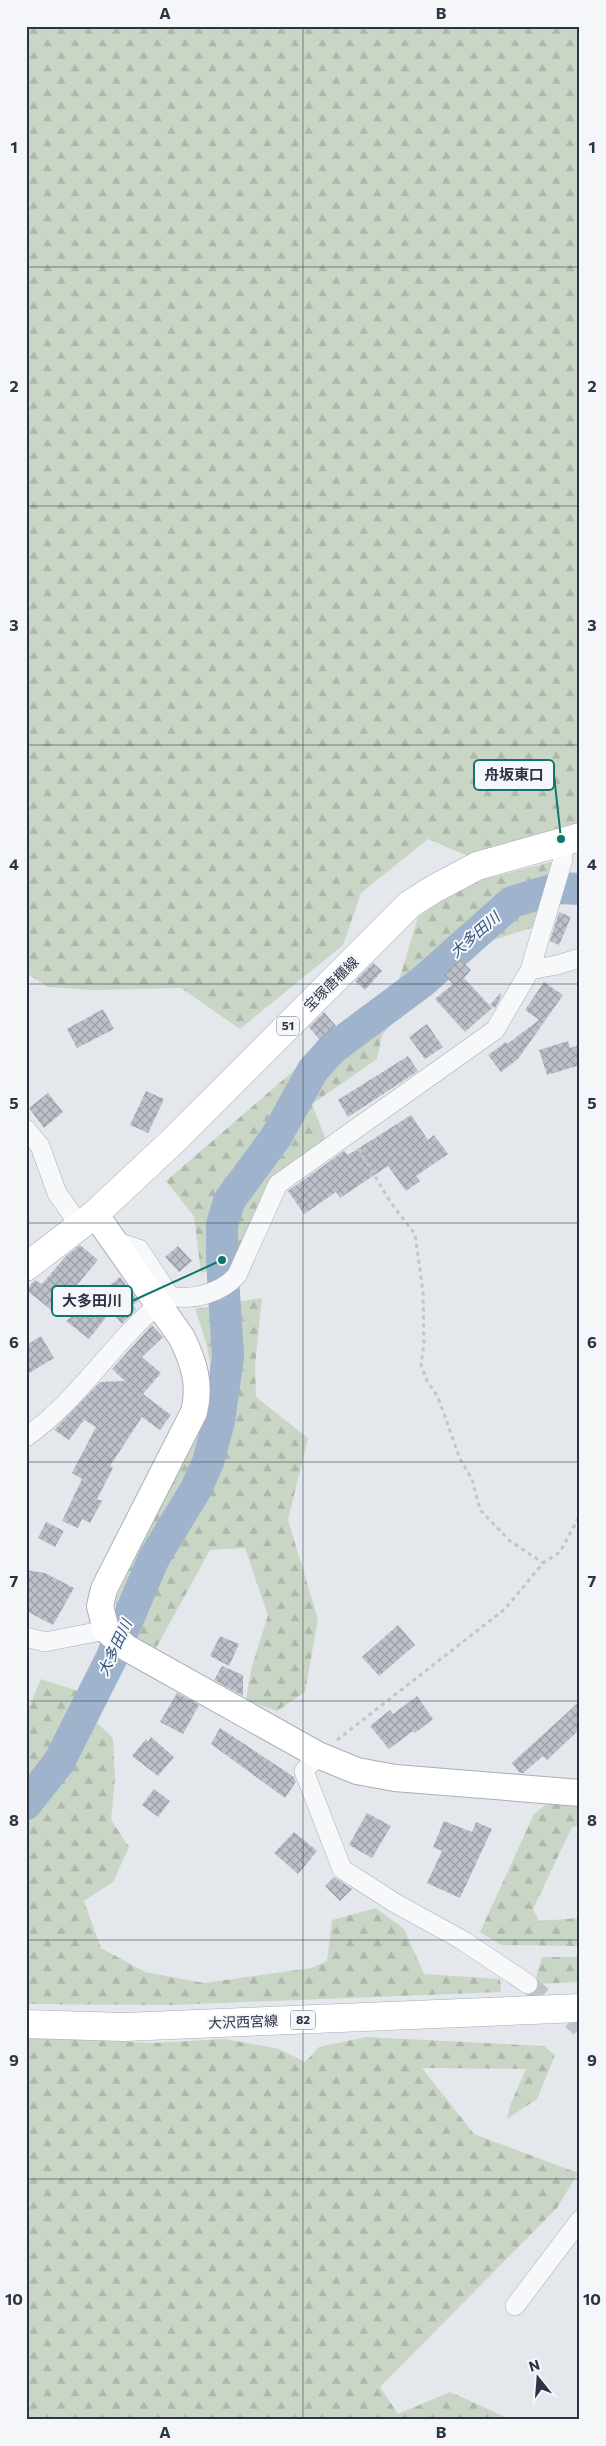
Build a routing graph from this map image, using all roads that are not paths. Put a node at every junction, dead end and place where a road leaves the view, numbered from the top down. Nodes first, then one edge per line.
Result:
1 (571, 839) edge
2 (580, 958) edge
3 (530, 970) junction
4 (26, 1129) edge
5 (87, 1220) junction
6 (114, 1241) junction
7 (26, 1266) edge
8 (159, 1304) junction
9 (26, 1437) edge
10 (106, 1630) junction
11 (26, 1636) edge
12 (318, 1755) junction
13 (580, 1793) edge
14 (528, 1984) tunnel mouth
15 (580, 2008) edge
16 (26, 2024) edge
17 (580, 2220) edge
18 (515, 2306) dead end

1 - 3 street
1 - 5 main road, 宝塚唐櫃線 / 51
2 - 3 street
3 - 6 street
4 - 5 street
5 - 6 street
5 - 7 main road, 宝塚唐櫃線 / 51
6 - 8 street
8 - 9 street
8 - 10 street
10 - 11 street
10 - 12 street
12 - 13 street
12 - 14 street
15 - 16 main road, 大沢西宮線 / 82
17 - 18 street

